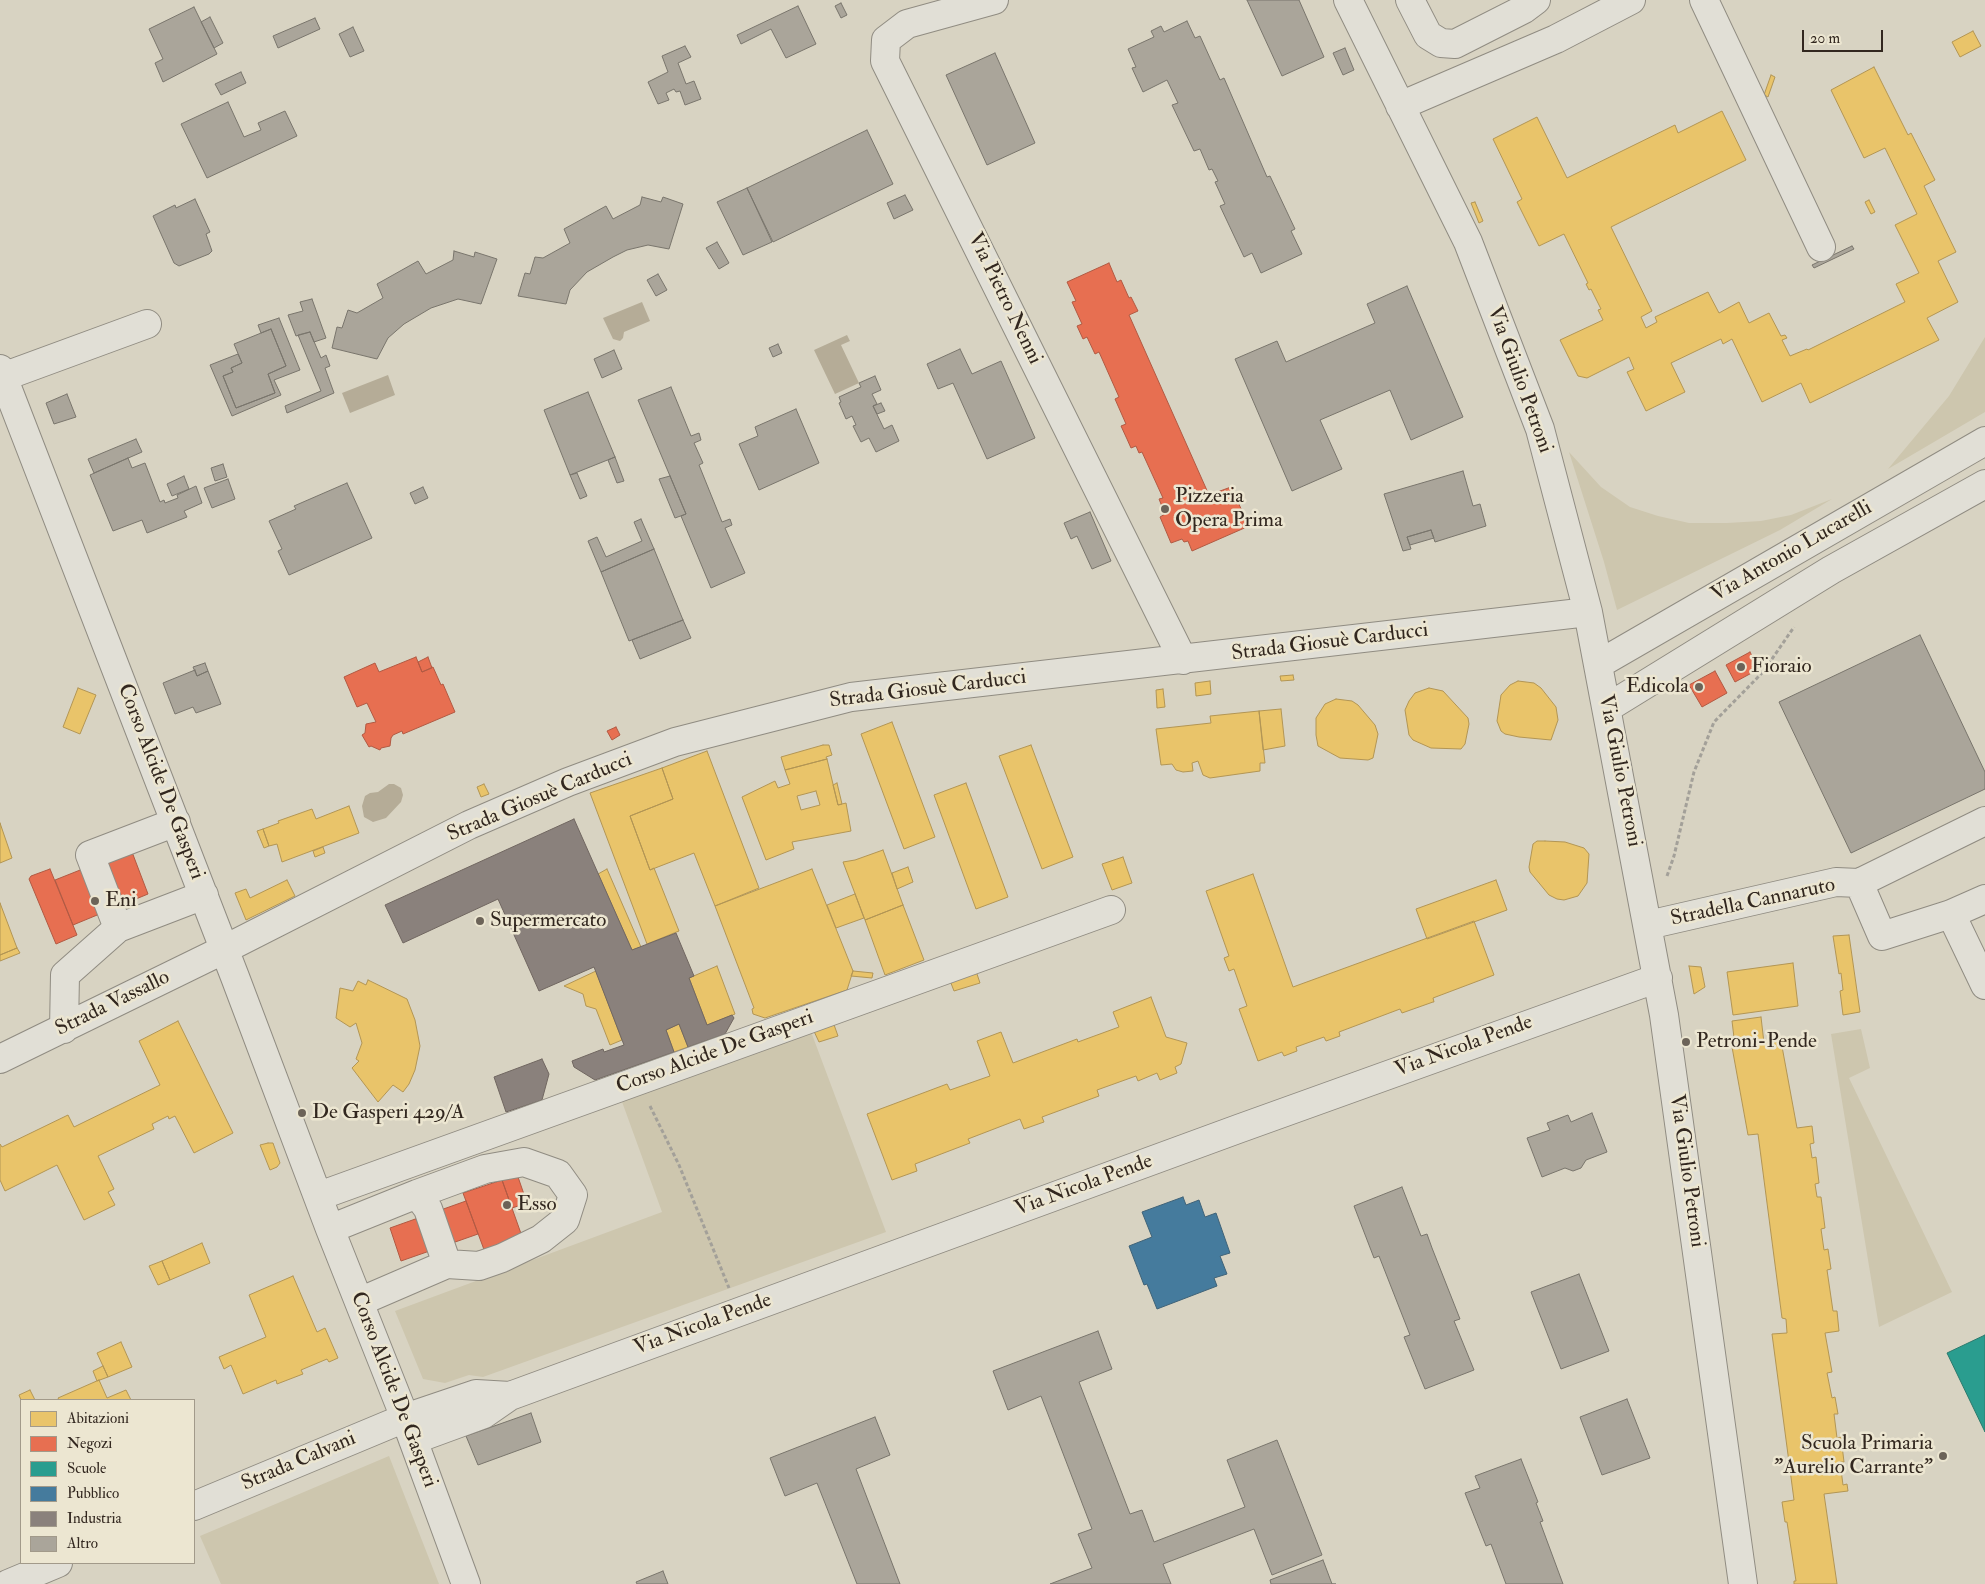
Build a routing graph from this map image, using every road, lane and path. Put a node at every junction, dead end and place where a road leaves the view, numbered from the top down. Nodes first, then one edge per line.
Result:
1 (994, 0) edge
2 (1348, 0) edge
3 (1410, 0) edge
4 (1536, 0) edge
5 (1630, 0) edge
6 (1704, 0) edge
7 (1400, 106) junction
8 (1821, 247) dead end
9 (147, 324) dead end
10 (1, 375) edge
11 (1985, 441) edge
12 (1985, 484) edge
13 (1588, 612) junction
14 (1795, 625) dead end
15 (1184, 660) junction
16 (1599, 664) junction
17 (1607, 708) junction
18 (1985, 821) edge
19 (176, 822) junction
20 (1859, 883) junction
21 (204, 895) junction
22 (1643, 898) junction
23 (1984, 903) edge
24 (1111, 910) dead end
25 (1950, 914) junction
26 (1648, 925) junction
27 (118, 928) junction
28 (225, 949) junction
29 (1658, 978) junction
30 (1985, 985) edge
31 (64, 1029) junction
32 (0, 1059) edge
33 (638, 1081) junction
34 (417, 1194) junction
35 (319, 1196) junction
36 (330, 1228) junction
37 (447, 1264) junction
38 (359, 1302) junction
39 (738, 1312) junction
40 (409, 1429) junction
41 (195, 1506) edge
42 (56, 1564) edge
43 (8, 1584) edge
44 (466, 1584) edge
45 (1743, 1584) edge

1 - 15 street, Via Pietro Nenni
2 - 7 street, Via Giulio Petroni
3 - 4 street
5 - 7 street
6 - 8 street
7 - 13 street, Via Giulio Petroni
9 - 10 street
10 - 19 street, Corso Alcide De Gasperi
11 - 16 street, Via Antonio Lucarelli
12 - 17 street, Via Antonio Lucarelli
13 - 15 street, Strada Giosuè Carducci
13 - 16 street, Via Giulio Petroni
14 - 22 path
15 - 28 street, Strada Giosuè Carducci
16 - 17 street, Via Giulio Petroni
17 - 22 street, Via Giulio Petroni
18 - 20 street, Stradella Cannaruto
19 - 21 street, Corso Alcide De Gasperi
19 - 27 street
20 - 25 street, Stradella Cannaruto
20 - 26 street, Stradella Cannaruto
21 - 27 street
21 - 28 street, Corso Alcide De Gasperi
22 - 26 street, Via Giulio Petroni
23 - 25 street, Stradella Cannaruto
24 - 33 street, Corso Alcide De Gasperi
25 - 30 street
26 - 29 street, Via Giulio Petroni
27 - 31 street
28 - 31 street, Strada Vassallo
28 - 35 street, Corso Alcide De Gasperi
29 - 39 street, Via Nicola Pende
29 - 45 street, Via Giulio Petroni
31 - 32 street, Strada Vassallo
33 - 35 street, Corso Alcide De Gasperi
33 - 39 path
34 - 36 street
34 - 37 street
34 - 37 street
35 - 36 street, Corso Alcide De Gasperi
36 - 38 street, Corso Alcide De Gasperi
37 - 38 street
38 - 40 street, Corso Alcide De Gasperi
39 - 40 street, Via Nicola Pende
40 - 41 street, Strada Calvani
40 - 44 street, Corso Alcide De Gasperi
42 - 43 street

